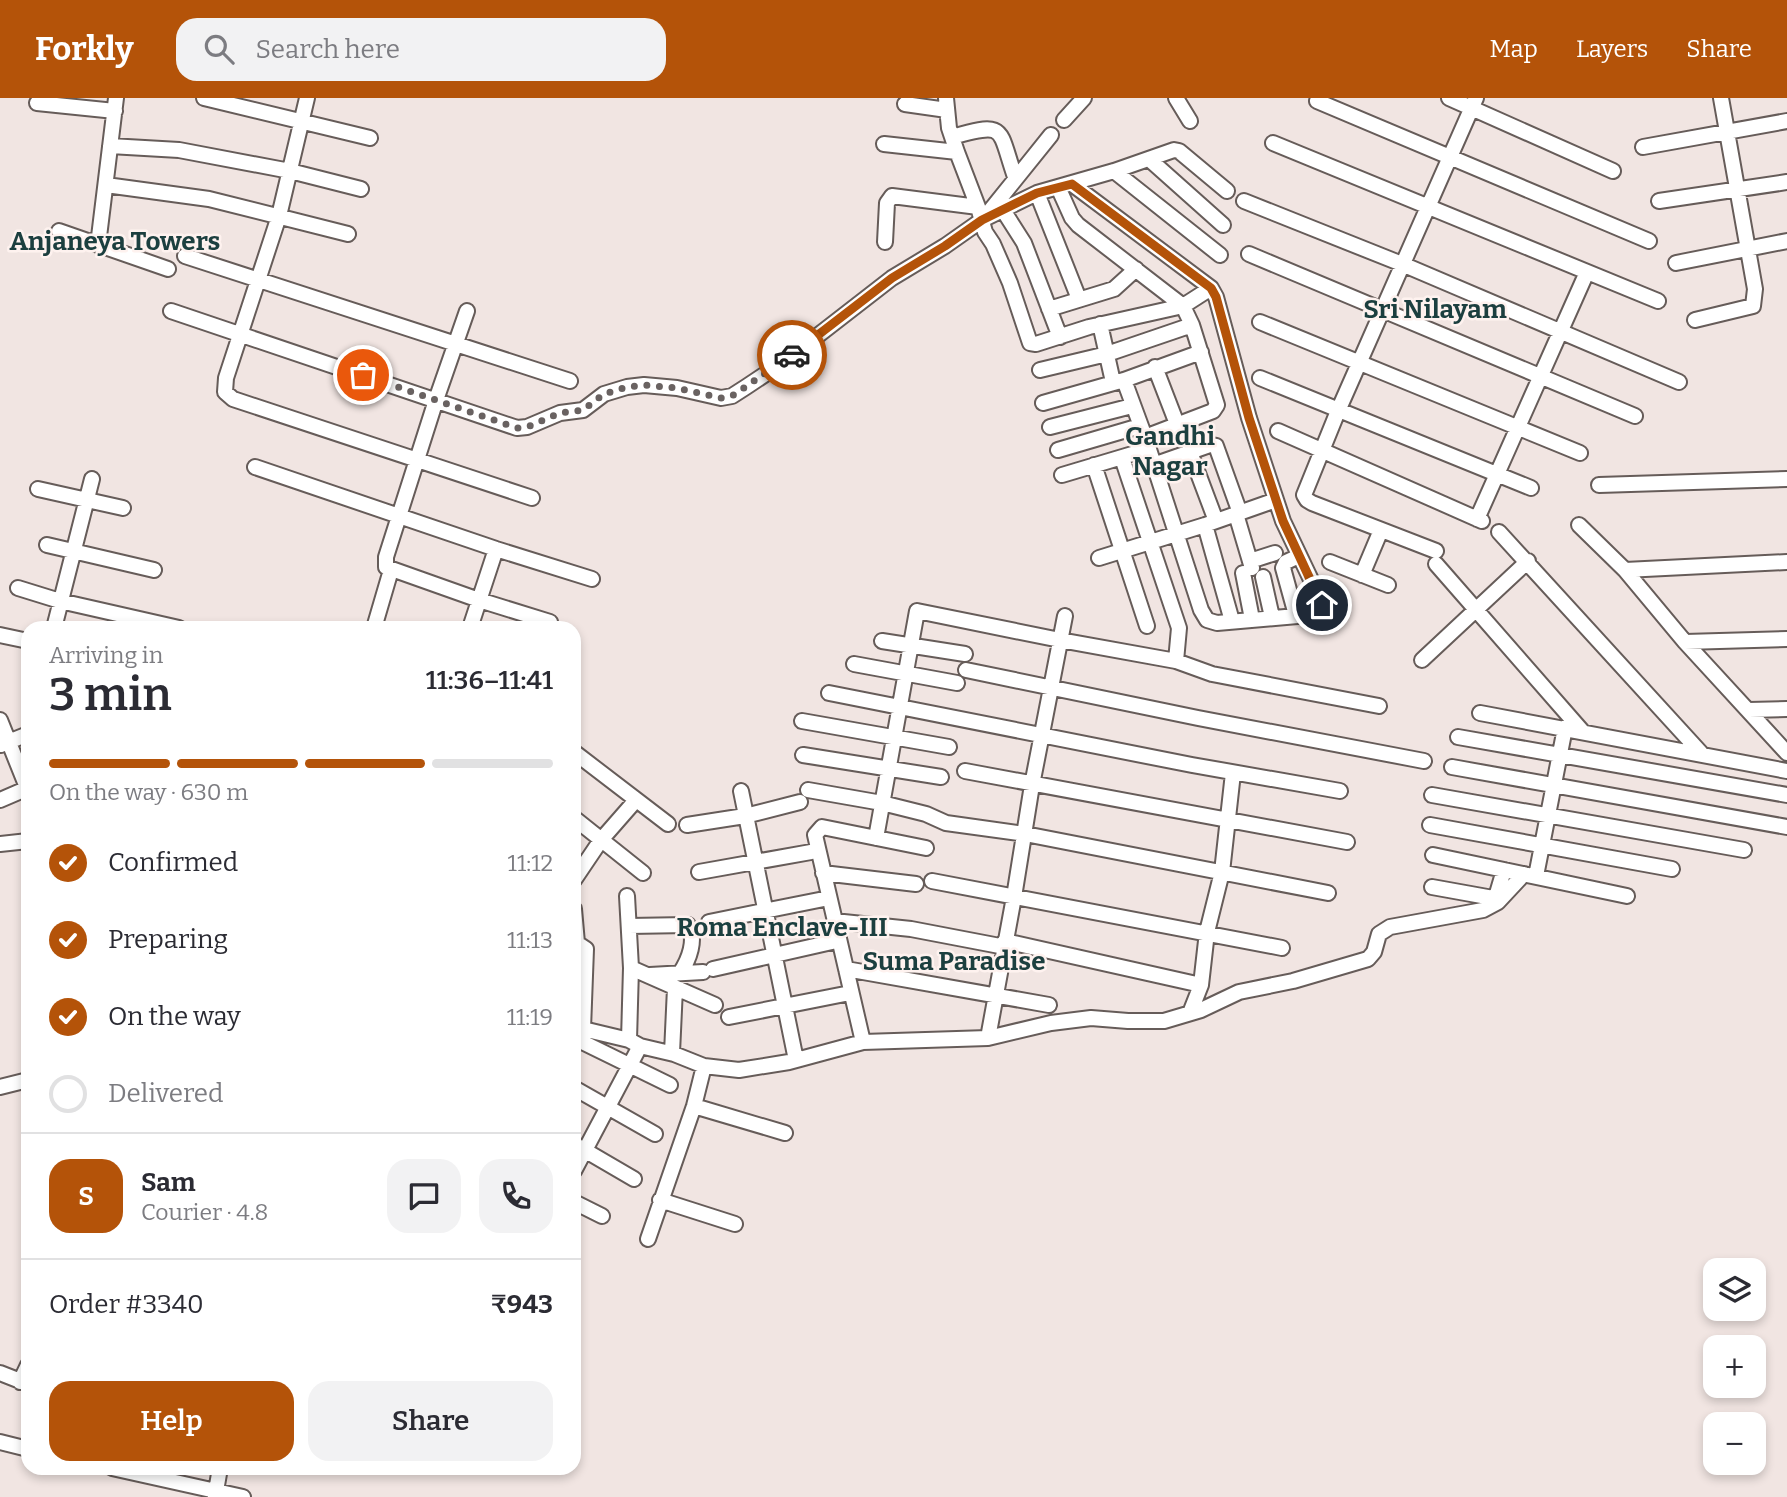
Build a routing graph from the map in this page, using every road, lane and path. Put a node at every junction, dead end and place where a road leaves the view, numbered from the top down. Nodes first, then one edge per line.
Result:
1 (204, 98) edge
2 (307, 98) edge
3 (1084, 98) edge
4 (1176, 98) edge
5 (1449, 98) edge
6 (1721, 98) edge
7 (1317, 101) dead end
8 (37, 103) dead end
9 (1474, 103) edge
10 (905, 104) dead end
11 (947, 104) edge
12 (116, 105) edge
13 (1064, 120) dead end
14 (1190, 121) dead end
15 (1787, 121) edge
16 (302, 122) junction
17 (1726, 132) junction
18 (1051, 135) dead end
19 (952, 137) junction
20 (370, 138) dead end
21 (1273, 143) dead end
22 (884, 144) dead end
23 (110, 146) junction
24 (1643, 147) dead end
25 (957, 152) junction
26 (1451, 158) junction
27 (1149, 159) junction
28 (1114, 171) junction
29 (1613, 171) dead end
30 (290, 172) junction
31 (1015, 177) junction
32 (1787, 182) edge
33 (106, 185) junction
34 (1065, 185) junction
35 (361, 189) dead end
36 (1227, 191) dead end
37 (1737, 191) junction
38 (1037, 193) junction
39 (1244, 201) dead end
40 (1659, 201) dead end
41 (1428, 206) junction
42 (1003, 210) junction
43 (980, 214) junction
44 (279, 216) junction
45 (1223, 225) dead end
46 (59, 231) dead end
47 (348, 234) dead end
48 (1648, 241) dead end
49 (1787, 241) edge
50 (885, 242) dead end
51 (98, 245) junction
52 (1749, 247) junction
53 (1249, 254) dead end
54 (185, 256) dead end
55 (1220, 256) dead end
56 (1676, 263) dead end
57 (1402, 264) junction
58 (168, 269) dead end
59 (1136, 270) junction
60 (1587, 272) junction
61 (257, 280) junction
62 (1211, 288) junction
63 (1079, 299) junction
64 (1658, 301) dead end
65 (1183, 306) junction
66 (1049, 309) junction
67 (1383, 310) junction
68 (171, 312) dead end
69 (467, 312) dead end
70 (1695, 320) dead end
71 (1260, 322) dead end
72 (1100, 324) junction
73 (1192, 325) junction
74 (1560, 331) junction
75 (241, 334) junction
76 (1060, 337) junction
77 (456, 342) junction
78 (1201, 352) junction
79 (1107, 354) junction
80 (1360, 363) junction
81 (1155, 367) junction
82 (1040, 370) dead end
83 (1541, 376) junction
84 (1260, 378) dead end
85 (570, 381) dead end
86 (1119, 381) junction
87 (1679, 382) dead end
88 (436, 400) junction
89 (1043, 403) dead end
90 (1132, 405) junction
91 (1338, 411) junction
92 (1635, 416) dead end
93 (1177, 424) junction
94 (1050, 427) dead end
95 (1518, 428) junction
96 (1278, 431) dead end
97 (1145, 437) junction
98 (1058, 450) dead end
99 (1321, 450) junction
100 (1190, 452) junction
101 (1580, 453) dead end
102 (1122, 458) junction
103 (416, 461) junction
104 (1153, 465) junction
105 (1094, 466) junction
106 (255, 467) dead end
107 (1497, 474) junction
108 (1062, 475) dead end
109 (92, 479) dead end
110 (1787, 479) edge
111 (1599, 485) dead end
112 (1531, 488) dead end
113 (37, 489) dead end
114 (532, 498) dead end
115 (86, 500) junction
116 (1276, 500) junction
117 (123, 508) dead end
118 (1238, 514) junction
119 (400, 517) junction
120 (1211, 523) junction
121 (1579, 525) dead end
122 (1381, 530) junction
123 (1499, 532) dead end
124 (1176, 535) junction
125 (1150, 543) junction
126 (47, 545) dead end
127 (496, 549) junction
128 (1122, 549) junction
129 (74, 551) junction
130 (1275, 553) dead end
131 (1299, 556) junction
132 (1099, 558) dead end
133 (1528, 561) junction
134 (1330, 562) dead end
135 (1787, 562) edge
136 (155, 570) dead end
137 (391, 570) junction
138 (1252, 570) junction
139 (1625, 570) junction
140 (1362, 575) junction
141 (592, 579) dead end
142 (1388, 585) dead end
143 (18, 588) dead end
144 (479, 600) junction
145 (60, 601) junction
146 (1476, 610) junction
147 (1296, 615) junction
148 (1065, 616) dead end
149 (1272, 617) junction
150 (1252, 619) junction
151 (56, 621) edge
152 (148, 621) edge
153 (376, 621) edge
154 (472, 621) edge
155 (547, 621) edge
156 (1232, 621) junction
157 (1147, 626) dead end
158 (0, 635) edge
159 (1787, 639) edge
160 (21, 640) edge
161 (1060, 640) junction
162 (882, 641) dead end
163 (1685, 642) junction
164 (911, 645) junction
165 (965, 654) dead end
166 (1176, 660) junction
167 (1422, 660) dead end
168 (854, 664) dead end
169 (966, 670) dead end
170 (905, 674) junction
171 (957, 683) dead end
172 (1051, 688) junction
173 (829, 693) dead end
174 (1379, 706) dead end
175 (899, 707) junction
176 (1787, 709) edge
177 (1749, 710) junction
178 (1480, 713) dead end
179 (0, 720) edge
180 (802, 721) dead end
181 (1565, 728) junction
182 (1583, 732) junction
183 (1042, 734) junction
184 (21, 737) edge
185 (894, 737) junction
186 (1458, 737) dead end
187 (4, 744) edge
188 (949, 747) dead end
189 (1701, 753) junction
190 (1787, 753) edge
191 (1560, 754) junction
192 (803, 755) dead end
193 (581, 757) edge
194 (1424, 761) dead end
195 (1452, 767) dead end
196 (888, 769) junction
197 (965, 771) dead end
198 (1787, 771) edge
199 (1233, 773) junction
200 (21, 776) edge
201 (941, 777) dead end
202 (1032, 785) junction
203 (1553, 785) junction
204 (741, 791) dead end
205 (1340, 791) dead end
206 (21, 792) edge
207 (1432, 794) dead end
208 (1787, 795) edge
209 (0, 800) edge
210 (636, 800) junction
211 (882, 803) junction
212 (1548, 815) junction
213 (745, 816) junction
214 (1228, 820) junction
215 (581, 824) edge
216 (668, 824) dead end
217 (687, 825) dead end
218 (1430, 825) dead end
219 (1787, 827) edge
220 (1025, 834) junction
221 (876, 838) junction
222 (601, 840) junction
223 (21, 842) edge
224 (1347, 842) dead end
225 (0, 844) edge
226 (1542, 845) junction
227 (926, 848) dead end
228 (1744, 850) dead end
229 (811, 852) dead end
230 (1433, 855) dead end
231 (756, 862) junction
232 (1672, 869) dead end
233 (581, 870) edge
234 (1504, 870) junction
235 (699, 872) dead end
236 (1222, 872) junction
237 (643, 873) dead end
238 (823, 873) junction
239 (1530, 875) junction
240 (932, 881) dead end
241 (916, 884) dead end
242 (1432, 887) dead end
243 (1328, 893) dead end
244 (627, 896) dead end
245 (1627, 896) dead end
246 (1014, 897) junction
247 (824, 899) dead end
248 (766, 910) junction
249 (834, 921) junction
250 (709, 922) dead end
251 (629, 926) junction
252 (1207, 932) junction
253 (832, 942) dead end
254 (1005, 944) junction
255 (581, 946) edge
256 (1282, 948) dead end
257 (774, 957) junction
258 (631, 968) junction
259 (846, 969) junction
260 (680, 973) junction
261 (649, 975) junction
262 (1201, 985) junction
263 (675, 988) junction
264 (845, 994) dead end
265 (581, 995) edge
266 (995, 995) junction
267 (715, 1005) dead end
268 (1049, 1005) dead end
269 (785, 1008) junction
270 (1190, 1013) junction
271 (729, 1017) dead end
272 (581, 1033) edge
273 (581, 1035) edge
274 (988, 1038) junction
275 (863, 1042) junction
276 (635, 1043) junction
277 (673, 1054) junction
278 (796, 1060) junction
279 (631, 1066) junction
280 (704, 1066) junction
281 (21, 1082) edge
282 (670, 1085) dead end
283 (0, 1087) edge
284 (581, 1092) edge
285 (694, 1106) junction
286 (608, 1108) junction
287 (785, 1133) dead end
288 (655, 1134) dead end
289 (581, 1146) edge
290 (581, 1148) edge
291 (634, 1179) dead end
292 (660, 1200) junction
293 (581, 1206) edge
294 (602, 1216) dead end
295 (735, 1224) dead end
296 (648, 1240) dead end
297 (0, 1373) edge
298 (21, 1382) edge
299 (0, 1443) edge
300 (21, 1448) edge
301 (140, 1475) edge
302 (219, 1475) edge
303 (216, 1494) edge
304 (243, 1497) edge

1 - 16 street
2 - 16 street
3 - 13 street
4 - 14 street
5 - 9 street
6 - 17 street
7 - 26 street
8 - 12 street
9 - 26 street
9 - 29 street
10 - 11 street
11 - 19 street
12 - 23 street
15 - 17 street
16 - 20 street
16 - 30 street
17 - 24 street
17 - 37 street
18 - 31 street
19 - 25 street
19 - 31 street
21 - 41 street
22 - 25 street
23 - 30 street
23 - 33 street
25 - 43 street
26 - 41 street
26 - 48 street
27 - 28 street
27 - 36 street
27 - 45 street
28 - 34 street
28 - 55 street
30 - 35 street
30 - 44 street
31 - 43 street
32 - 37 street
33 - 44 street
33 - 51 street
34 - 38 street
34 - 59 street
34 - 62 street
37 - 40 street
37 - 52 street
38 - 42 street
38 - 63 street
39 - 57 street
41 - 57 street
41 - 60 street
42 - 43 street
42 - 66 street
43 - 50 street
43 - 76 street
43 - 88 street
44 - 47 street
44 - 61 street
46 - 51 street
49 - 52 street
51 - 58 street
52 - 56 street
52 - 70 street
53 - 67 street
54 - 61 street
57 - 67 street
57 - 74 street
59 - 63 street
59 - 65 street
60 - 64 street
60 - 74 street
61 - 75 street
61 - 77 street
62 - 65 street
62 - 116 street
63 - 66 street
65 - 72 street
65 - 73 street
66 - 76 street
67 - 80 street
67 - 83 street
68 - 75 street
69 - 77 street
71 - 80 street
72 - 76 street
72 - 79 street
73 - 78 street
73 - 79 street
74 - 83 street
74 - 87 street
75 - 88 street
75 - 103 street
77 - 85 street
77 - 88 street
78 - 81 street
78 - 93 street
79 - 82 street
79 - 86 street
80 - 91 street
80 - 95 street
81 - 86 street
81 - 93 street
83 - 92 street
83 - 95 street
84 - 91 street
86 - 89 street
86 - 90 street
88 - 103 street
90 - 94 street
90 - 97 street
91 - 99 street
91 - 107 street
93 - 97 street
95 - 101 street
95 - 107 street
96 - 99 street
97 - 98 street
97 - 102 street
97 - 104 street
99 - 107 street
99 - 122 street
100 - 104 street
100 - 118 street
100 - 120 street
102 - 105 street
102 - 125 street
103 - 114 street
103 - 119 street
104 - 124 street
105 - 108 street
105 - 128 street
106 - 119 street
107 - 112 street
109 - 115 street
110 - 111 street
113 - 115 street
115 - 117 street
115 - 129 street
116 - 118 street
116 - 131 street
118 - 120 street
118 - 138 street
119 - 127 street
119 - 137 street
120 - 124 street
120 - 156 street
121 - 139 street
122 - 140 street
122 - 146 street
123 - 133 street
124 - 125 street
124 - 156 street
125 - 128 street
125 - 166 street
126 - 129 street
127 - 141 street
127 - 144 street
128 - 132 street
128 - 157 street
129 - 136 street
129 - 145 street
130 - 138 street
131 - 147 street
131 - 147 street
133 - 146 street
133 - 189 street
134 - 140 street
135 - 139 street
137 - 144 street
137 - 153 street
138 - 149 street
138 - 150 street
139 - 163 street
140 - 142 street
143 - 145 street
144 - 154 street
144 - 155 street
145 - 151 street
145 - 152 street
146 - 167 street
146 - 182 street
147 - 149 street
148 - 161 street
149 - 150 street
150 - 156 street
158 - 160 street
159 - 163 street
161 - 164 street
161 - 166 street
161 - 172 street
162 - 164 street
163 - 177 street
164 - 165 street
164 - 170 street
166 - 174 street
168 - 170 street
169 - 172 street
170 - 171 street
170 - 175 street
172 - 183 street
172 - 194 street
173 - 175 street
175 - 183 street
175 - 185 street
176 - 177 street
177 - 190 street
178 - 181 street
179 - 187 street
180 - 185 street
181 - 182 street
181 - 191 street
182 - 189 street
183 - 199 street
183 - 202 street
184 - 187 street
185 - 188 street
185 - 196 street
186 - 191 street
187 - 200 street
189 - 198 street
191 - 203 street
191 - 208 street
192 - 196 street
193 - 210 street
195 - 203 street
196 - 201 street
196 - 211 street
197 - 202 street
199 - 205 street
199 - 214 street
202 - 214 street
202 - 220 street
203 - 212 street
203 - 219 street
204 - 213 street
206 - 209 street
207 - 212 street
210 - 216 street
210 - 222 street
211 - 213 street
211 - 220 street
211 - 221 street
212 - 226 street
212 - 228 street
213 - 217 street
213 - 231 street
214 - 224 street
214 - 236 street
215 - 222 street
218 - 226 street
220 - 236 street
220 - 246 street
221 - 227 street
221 - 238 street
222 - 233 street
222 - 237 street
223 - 225 street
226 - 232 street
226 - 239 street
229 - 231 street
230 - 234 street
231 - 235 street
231 - 248 street
234 - 239 street
234 - 242 street
236 - 243 street
236 - 252 street
238 - 241 street
238 - 249 street
239 - 245 street
239 - 270 street
240 - 246 street
244 - 251 street
246 - 252 street
246 - 254 street
247 - 248 street
248 - 250 street
248 - 257 street
249 - 254 street
249 - 259 street
251 - 258 street
251 - 260 street
252 - 256 street
252 - 262 street
253 - 257 street
254 - 262 street
254 - 266 street
255 - 265 street
257 - 260 street
257 - 269 street
258 - 261 street
258 - 276 street
259 - 266 street
259 - 275 street
260 - 261 street
261 - 263 street
262 - 270 street
263 - 267 street
263 - 277 street
264 - 269 street
266 - 268 street
266 - 274 street
269 - 271 street
269 - 278 street
270 - 274 street
272 - 276 street
273 - 279 street
274 - 275 street
275 - 278 street
276 - 277 street
276 - 279 street
277 - 280 street
278 - 280 street
279 - 282 street
279 - 286 street
280 - 285 street
281 - 283 street
284 - 286 street
285 - 287 street
285 - 292 street
286 - 288 street
286 - 289 street
290 - 291 street
292 - 295 street
292 - 296 street
293 - 294 street
297 - 298 street
299 - 300 street
301 - 303 street
302 - 303 street
303 - 304 street

